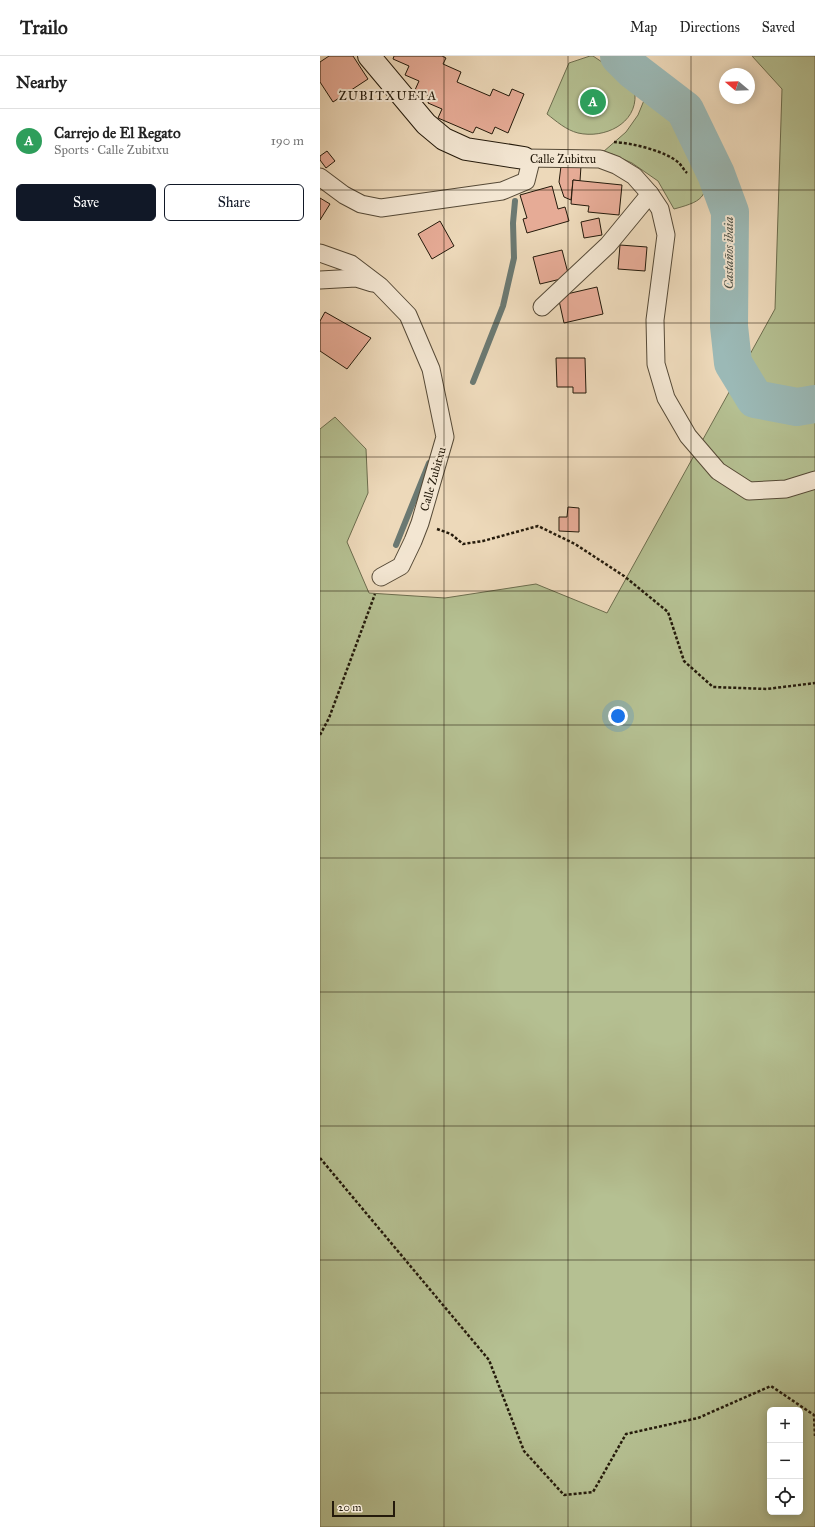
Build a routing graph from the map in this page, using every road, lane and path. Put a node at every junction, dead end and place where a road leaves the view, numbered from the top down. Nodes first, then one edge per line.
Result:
1 (369, 56) edge
2 (524, 158) junction
3 (320, 177) edge
4 (650, 194) junction
5 (320, 253) edge
6 (320, 280) edge
7 (380, 286) junction
8 (542, 306) dead end
9 (815, 480) edge
10 (420, 523) junction
11 (381, 577) joint
12 (815, 683) edge
13 (320, 735) edge
14 (320, 1158) edge
15 (815, 1436) edge

1 - 2 street
2 - 3 street, Calle Zubitxu
2 - 4 street, Calle Zubitxu
4 - 8 street
4 - 9 street, Calle Zubitxu
5 - 7 street, Calle Zubitxu
6 - 7 street, Calle Zubitxu
7 - 10 street, Calle Zubitxu
10 - 11 street, Calle Zubitxu
10 - 12 path
11 - 13 path
14 - 15 path

